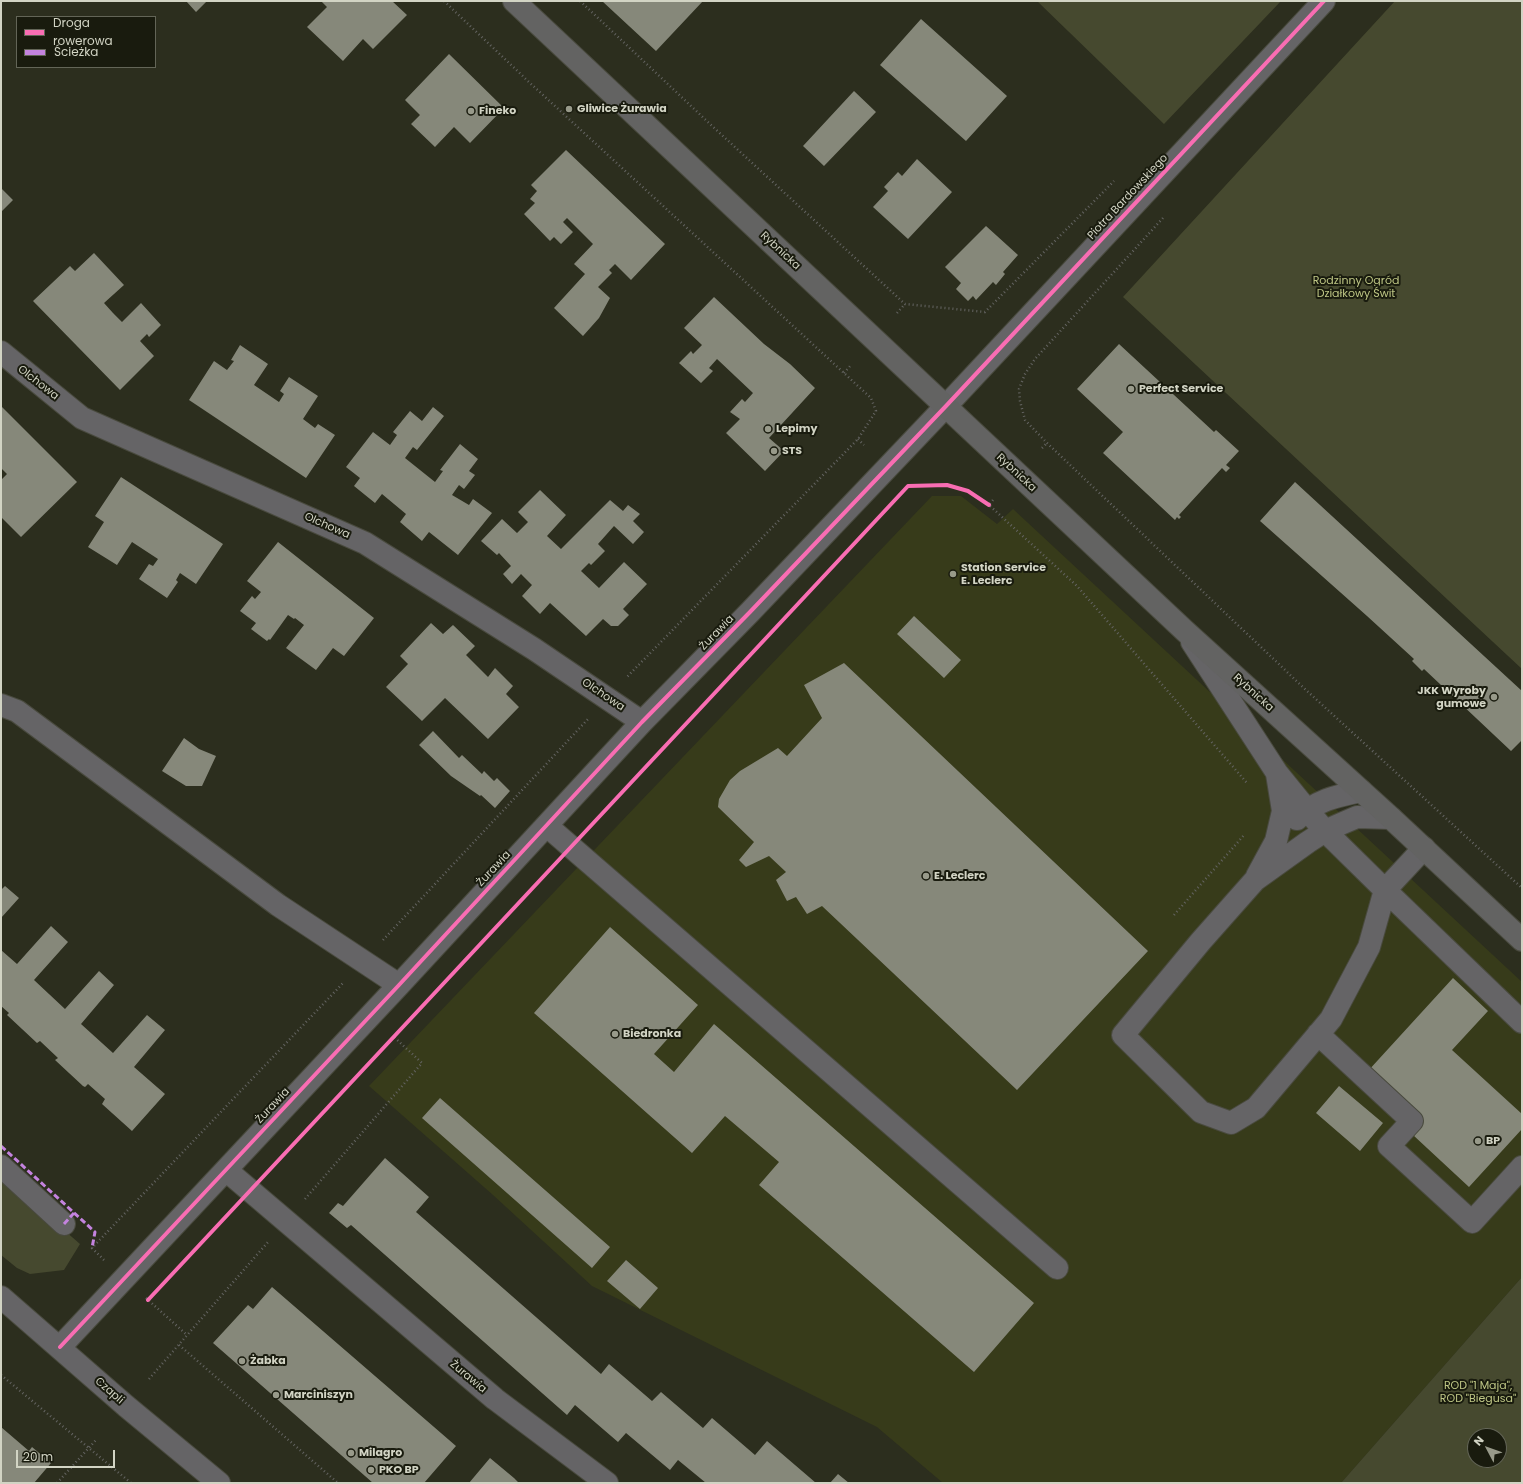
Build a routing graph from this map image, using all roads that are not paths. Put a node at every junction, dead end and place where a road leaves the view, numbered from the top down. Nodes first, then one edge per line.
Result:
1 (514, 1) edge
2 (1324, 1) edge
3 (1, 352) edge
4 (946, 406) junction
5 (1185, 630) junction
6 (1, 705) edge
7 (642, 722) junction
8 (1276, 773) junction
9 (1362, 791) junction
10 (1306, 810) junction
11 (1391, 818) junction
12 (547, 826) junction
13 (1325, 831) junction
14 (1276, 841) junction
15 (1424, 848) junction
16 (1255, 880) junction
17 (1385, 890) junction
18 (1522, 940) edge
19 (399, 985) junction
20 (1522, 1022) edge
21 (1318, 1034) junction
22 (1, 1166) edge
23 (1522, 1167) edge
24 (226, 1170) junction
25 (64, 1224) dead end
26 (1057, 1268) dead end
27 (1, 1297) edge
28 (60, 1347) junction
29 (219, 1483) edge
30 (607, 1483) edge

1 - 4 main road, Rybnicka
2 - 4 street, Piotra Bardowskiego
3 - 7 street, Olchowa
4 - 5 main road, Rybnicka
4 - 7 street, Żurawia
5 - 8 street
5 - 9 main road, Rybnicka
6 - 19 street
7 - 12 street, Żurawia
8 - 10 street
8 - 14 street
9 - 10 street
9 - 11 main road, Rybnicka
10 - 13 street
10 - 14 street
11 - 13 street
11 - 15 main road, Rybnicka
12 - 19 street, Żurawia
12 - 26 street
13 - 16 street
13 - 17 street
14 - 16 street
15 - 17 street
15 - 18 main road, Rybnicka
16 - 21 street
17 - 20 street
17 - 21 street
19 - 24 street, Żurawia
21 - 23 street
22 - 25 street
24 - 28 street, Żurawia
24 - 30 street, Żurawia
27 - 28 street, Czapli
28 - 29 street, Czapli

